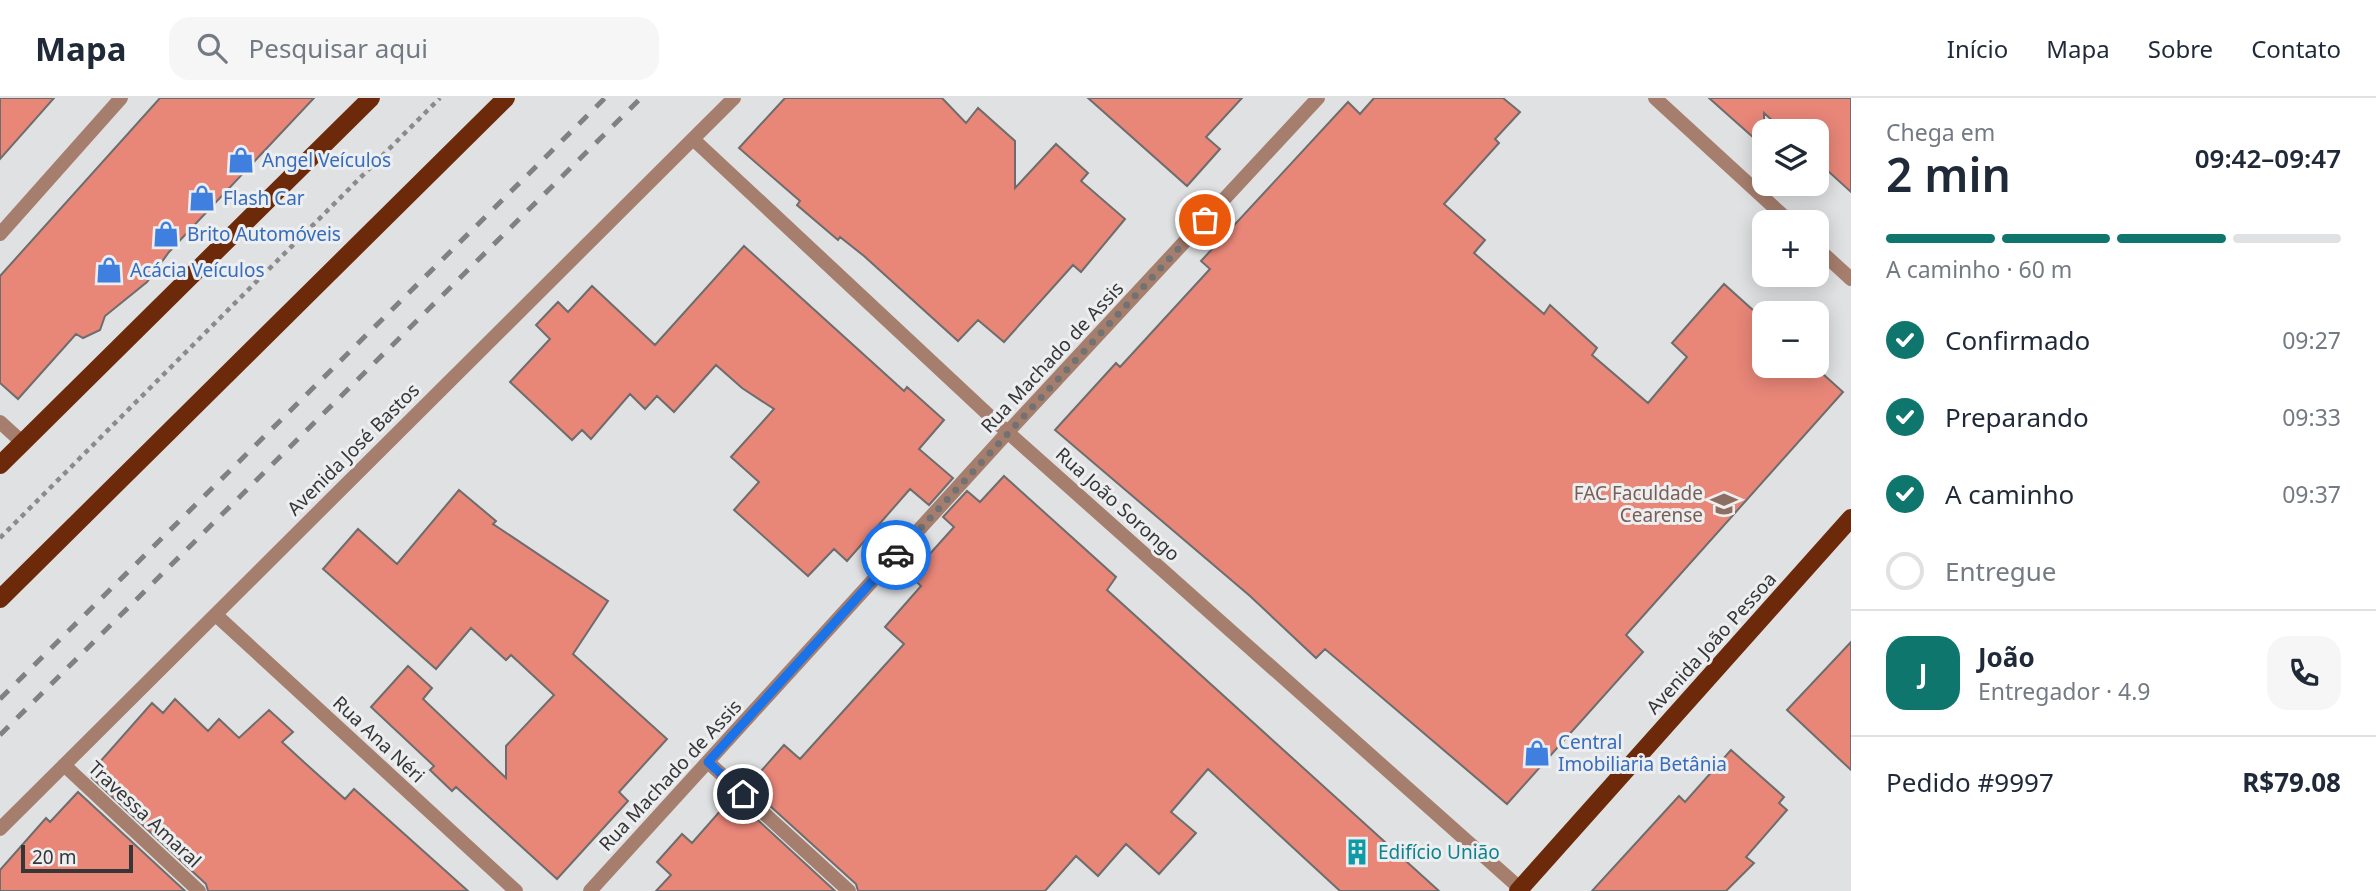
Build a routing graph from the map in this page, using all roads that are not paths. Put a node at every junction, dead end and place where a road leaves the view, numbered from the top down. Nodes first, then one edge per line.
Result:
1 (121, 98) edge
2 (371, 98) edge
3 (506, 98) edge
4 (734, 98) edge
5 (1318, 98) edge
6 (1655, 98) edge
7 (693, 139) junction
8 (1777, 210) edge
9 (0, 234) edge
10 (1829, 259) edge
11 (1851, 279) edge
12 (0, 422) edge
13 (1007, 433) junction
14 (23, 443) junction
15 (0, 465) edge
16 (1851, 518) edge
17 (0, 598) edge
18 (216, 615) junction
19 (708, 762) junction
20 (64, 765) junction
21 (0, 829) edge
22 (1520, 890) edge
23 (199, 891) edge
24 (516, 891) edge
25 (590, 891) edge
26 (849, 891) edge

1 - 9 street
2 - 14 main road
3 - 17 main road
4 - 7 street, Avenida José Bastos
5 - 13 street, Rua Machado de Assis
6 - 8 street
7 - 13 street, Rua João Sorongo
7 - 18 street, Avenida José Bastos
10 - 11 street
12 - 14 street
13 - 19 street, Rua Machado de Assis
13 - 22 street, Rua João Sorongo
14 - 15 main road
16 - 22 main road, Avenida João Pessoa
18 - 20 street, Avenida José Bastos
18 - 24 street, Rua Ana Néri
19 - 25 street, Rua Machado de Assis
19 - 26 street
20 - 21 street, Avenida José Bastos
20 - 23 street, Travessa Amaral

